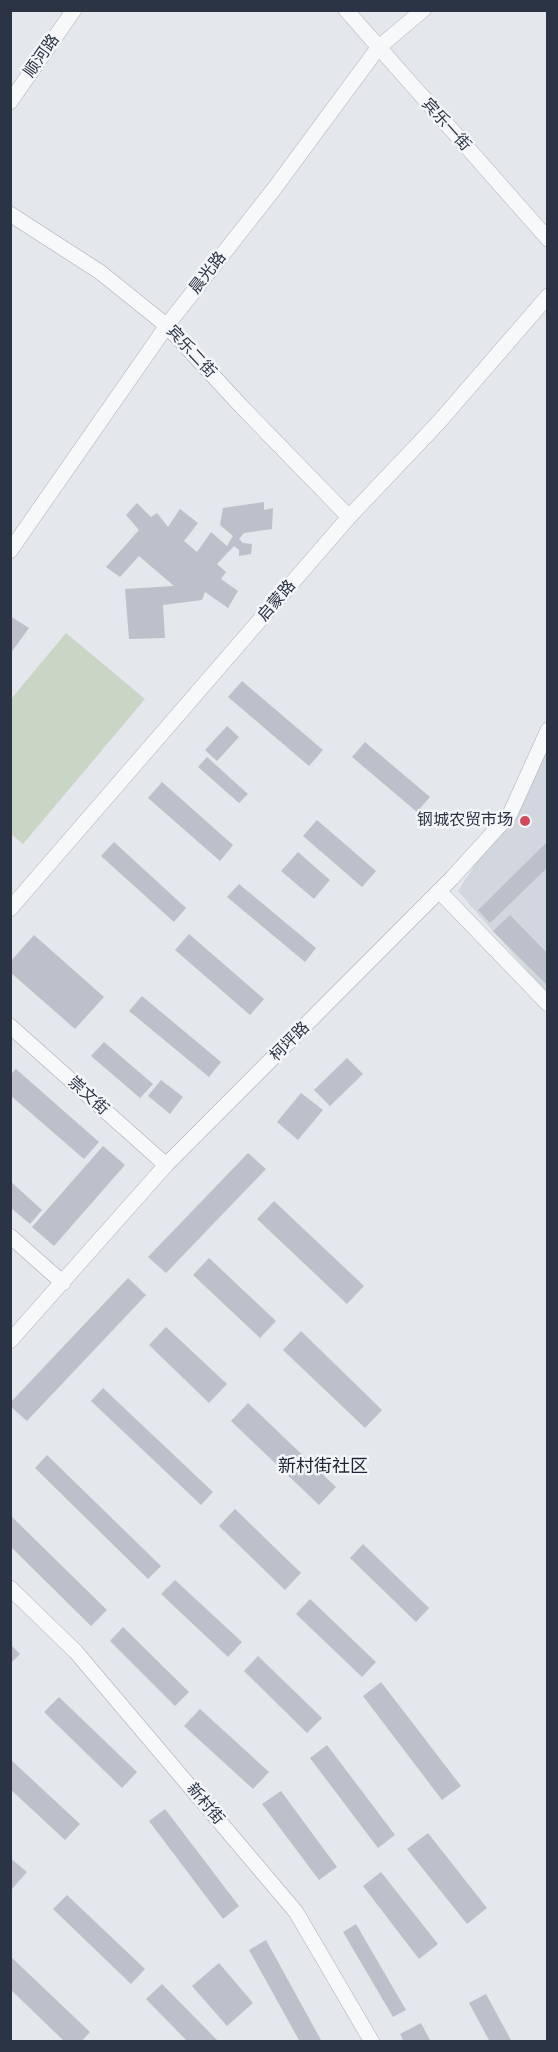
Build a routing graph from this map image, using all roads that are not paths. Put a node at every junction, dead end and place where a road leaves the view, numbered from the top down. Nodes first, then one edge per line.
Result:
1 (74, 10) edge
2 (346, 10) edge
3 (423, 10) edge
4 (378, 48) junction
5 (10, 102) edge
6 (10, 213) edge
7 (548, 239) edge
8 (548, 296) edge
9 (166, 325) junction
10 (349, 517) junction
11 (10, 551) edge
12 (548, 730) edge
13 (440, 891) junction
14 (10, 909) edge
15 (548, 1004) edge
16 (10, 1026) edge
17 (166, 1165) junction
18 (10, 1236) edge
19 (63, 1283) junction
20 (10, 1341) edge
21 (10, 1588) edge
22 (372, 2042) edge

1 - 5 street, 顺河路
2 - 4 street, 宾乐一街
3 - 4 street, 晨光路
4 - 7 street, 宾乐一街
4 - 9 street, 晨光路
6 - 9 street, 宾乐二街
8 - 10 street, 启蒙路
9 - 10 street, 宾乐二街
9 - 11 street, 晨光路
10 - 14 street, 启蒙路
12 - 13 street, 柯坪路
13 - 15 street
13 - 17 street, 柯坪路
16 - 17 street, 崇文街
17 - 19 street, 柯坪路
18 - 19 street
19 - 20 street, 柯坪路
21 - 22 street, 新村街

